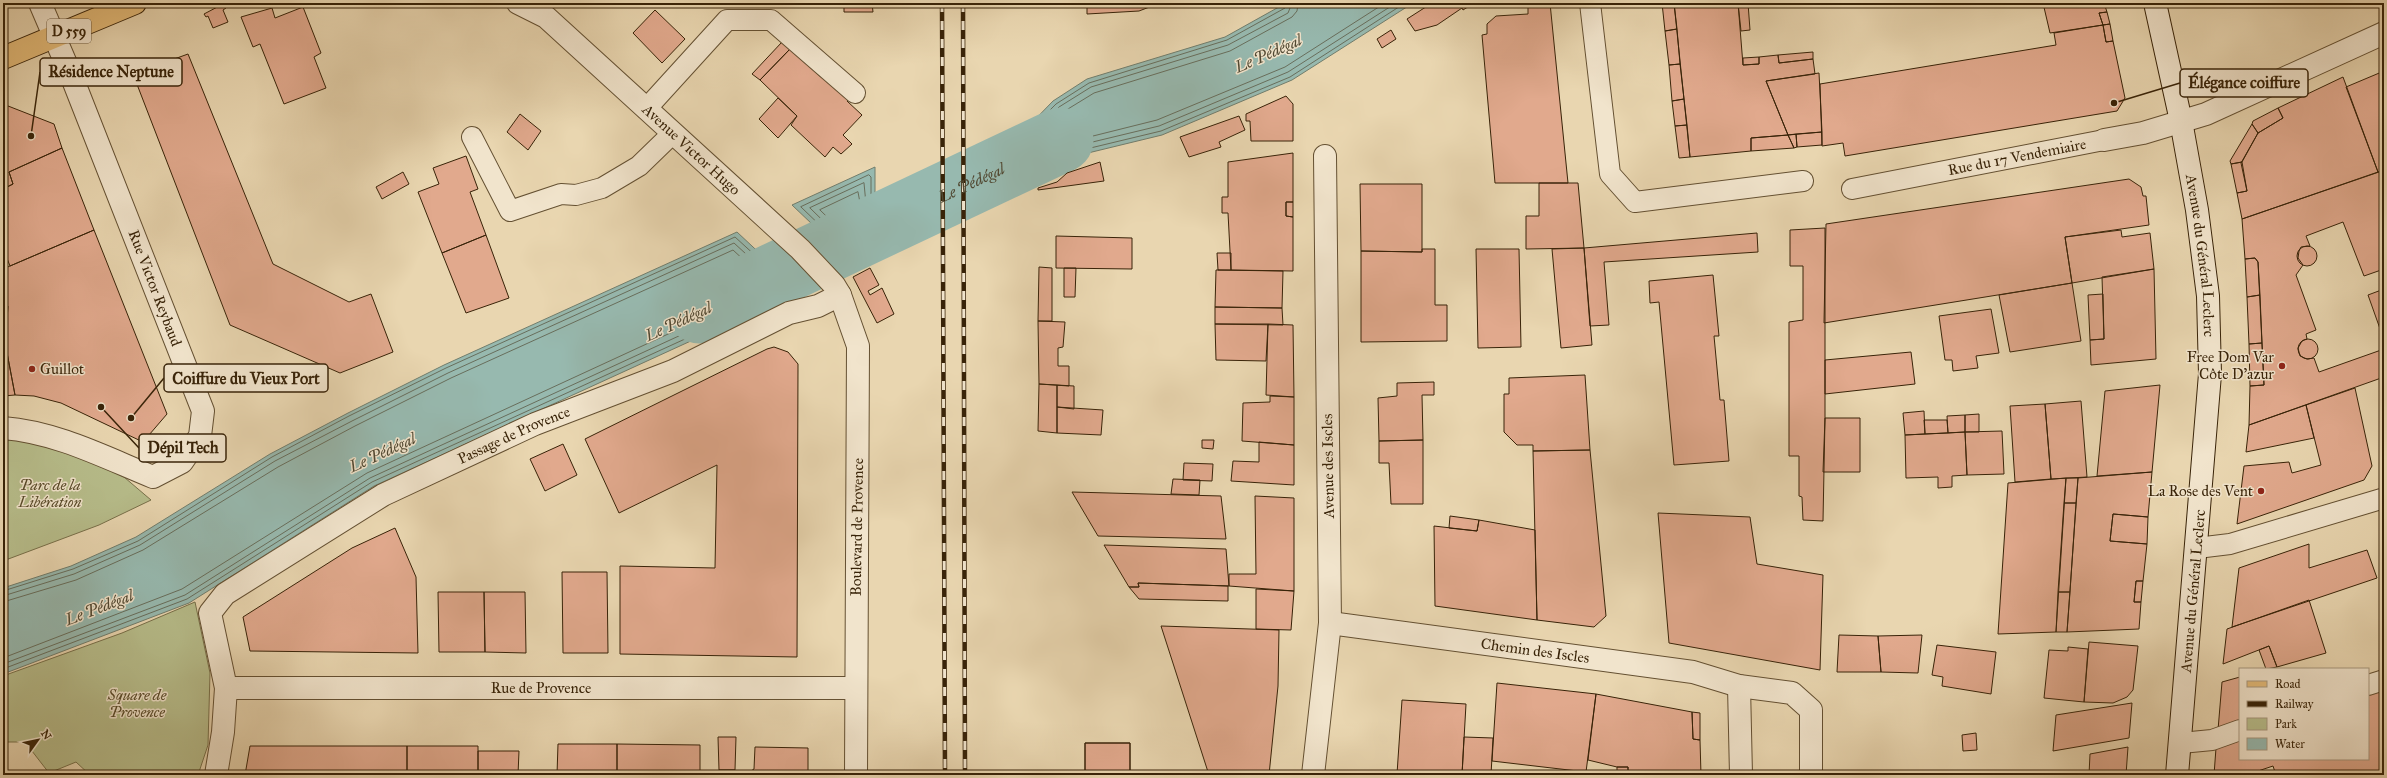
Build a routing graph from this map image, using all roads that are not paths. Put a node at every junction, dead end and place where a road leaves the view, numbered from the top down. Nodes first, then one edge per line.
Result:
1 (40, 3) edge
2 (135, 3) edge
3 (518, 3) edge
4 (1590, 3) edge
5 (2155, 3) edge
6 (543, 10) edge
7 (2384, 33) edge
8 (54, 37) junction
9 (3, 58) edge
10 (855, 93) dead end
11 (646, 109) junction
12 (2181, 121) junction
13 (673, 133) junction
14 (472, 137) dead end
15 (2104, 140) joint
16 (1325, 156) dead end
17 (1802, 181) dead end
18 (1852, 189) dead end
19 (837, 290) junction
20 (3, 428) edge
21 (2381, 499) dead end
22 (2197, 548) junction
23 (1330, 623) junction
24 (2384, 680) edge
25 (2369, 685) edge
26 (1739, 686) junction
27 (226, 688) junction
28 (855, 688) junction
29 (2239, 730) edge
30 (2180, 743) junction
31 (216, 775) edge
32 (856, 775) edge
33 (1313, 775) edge
34 (1740, 775) edge
35 (1811, 775) edge
36 (2177, 775) edge

1 - 8 street, Rue Victor Reybaud
2 - 8 main road, D 559
3 - 6 street, Avenue Victor Hugo
4 - 17 lane
5 - 12 street, Avenue du Général Leclerc
6 - 11 street, Avenue Victor Hugo
7 - 12 street, Rue du 17 Vendemiaire
8 - 9 main road, D 559
8 - 20 street, Rue Victor Reybaud
10 - 11 lane
11 - 13 street, Avenue Victor Hugo
12 - 15 street, Rue du 17 Vendemiaire
12 - 22 street, Avenue du Général Leclerc
13 - 14 lane
13 - 19 street, Avenue Victor Hugo
15 - 18 lane, Rue du 17 Vendemiaire
16 - 23 street, Avenue des Iscles
19 - 27 street, Passage de Provence
19 - 28 street, Boulevard de Provence
21 - 22 lane
22 - 30 street, Avenue du Général Leclerc
23 - 26 street, Chemin des Iscles
23 - 33 street, Avenue des Iscles
24 - 25 lane
26 - 34 street
26 - 35 street, Chemin des Iscles
27 - 28 street, Rue de Provence
27 - 31 street
28 - 32 street, Boulevard de Provence
29 - 30 lane
30 - 36 street, Avenue du Général Leclerc

